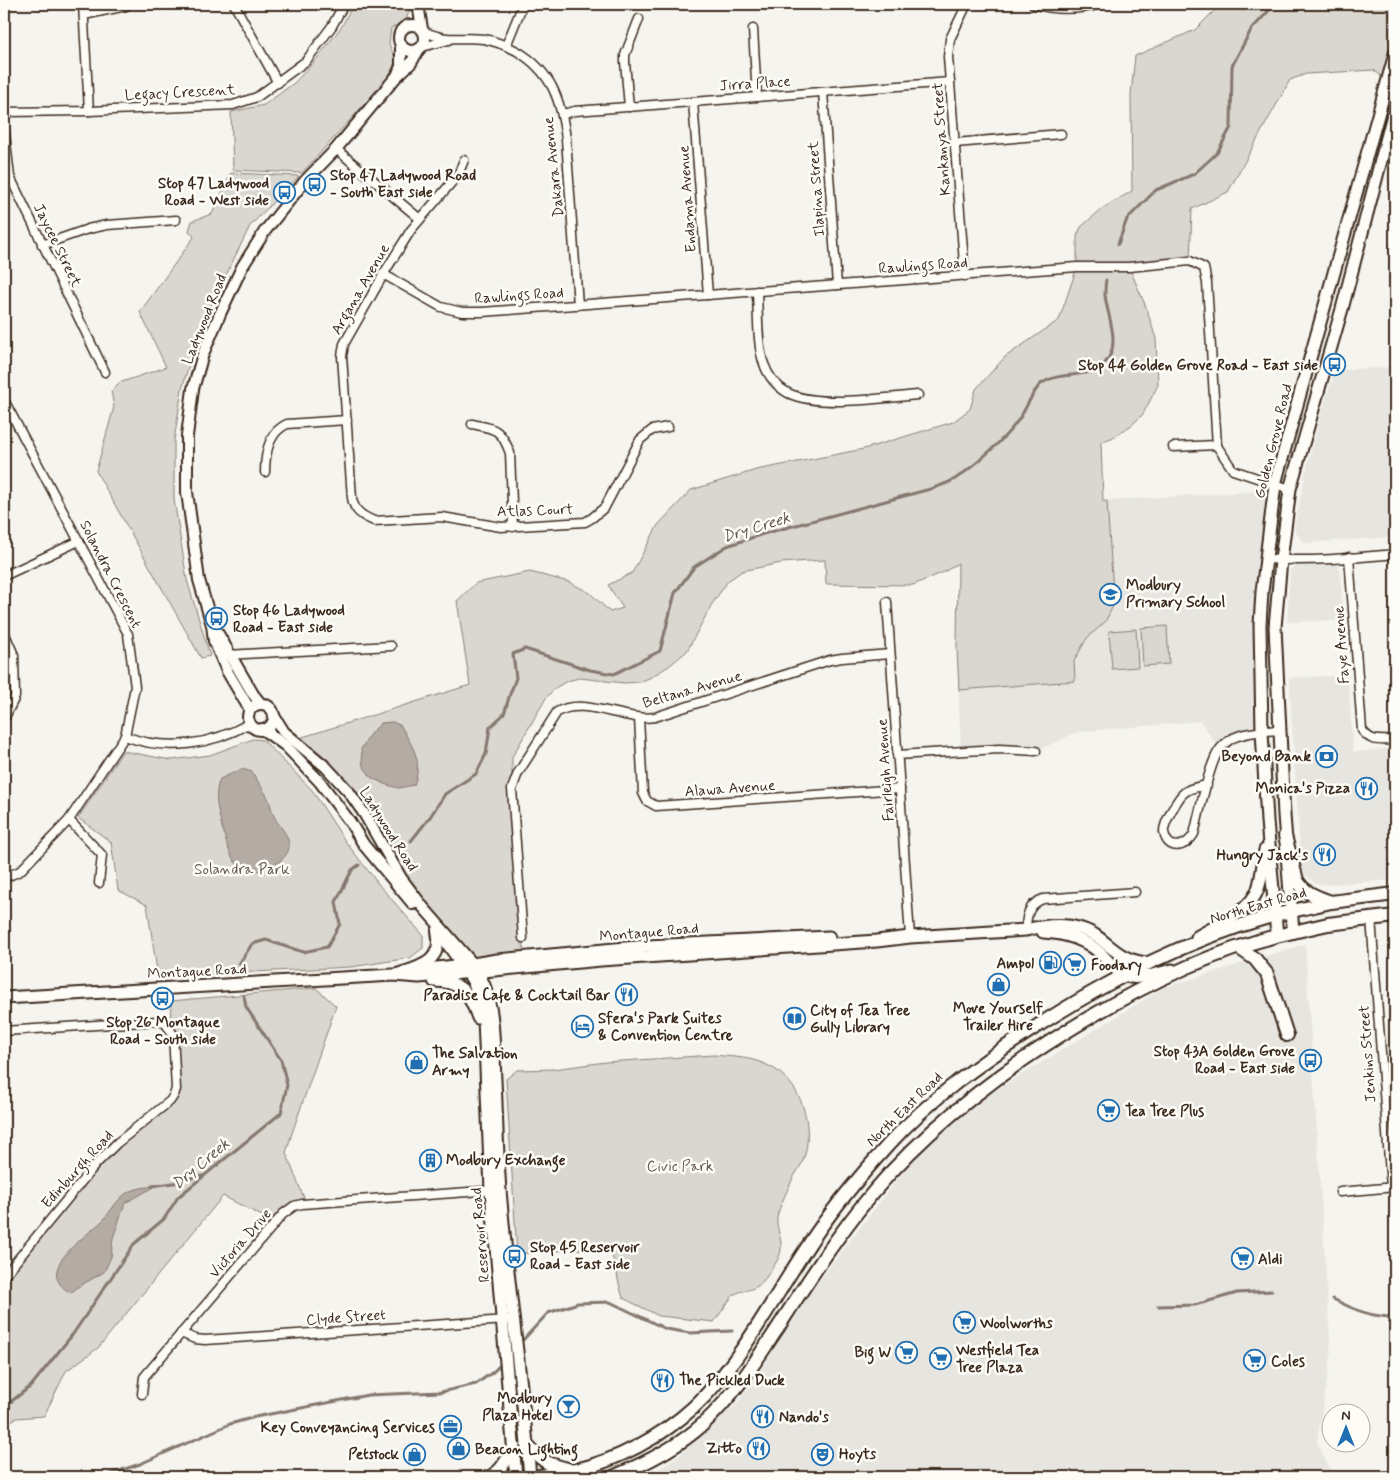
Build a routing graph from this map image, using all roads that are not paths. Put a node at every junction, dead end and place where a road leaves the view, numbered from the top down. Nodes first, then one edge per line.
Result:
1 (84, 4) edge
2 (234, 4) edge
3 (344, 4) edge
4 (417, 4) edge
5 (523, 4) edge
6 (968, 4) edge
7 (1033, 4) edge
8 (1102, 4) edge
9 (1093, 5) edge
10 (126, 6) dead end
11 (84, 15) junction
12 (639, 19) dead end
13 (408, 26) junction
14 (752, 28) dead end
15 (423, 30) junction
16 (451, 40) junction
17 (401, 44) junction
18 (506, 46) junction
19 (421, 48) junction
20 (1395, 54) edge
21 (396, 77) junction
22 (950, 82) junction
23 (1392, 82) edge
24 (278, 83) junction
25 (823, 92) junction
26 (757, 97) junction
27 (693, 102) junction
28 (629, 107) junction
29 (1395, 107) edge
30 (88, 111) junction
31 (4, 112) edge
32 (563, 114) junction
33 (4, 125) edge
34 (1061, 134) dead end
35 (955, 143) junction
36 (336, 149) junction
37 (464, 160) dead end
38 (420, 219) junction
39 (176, 220) dead end
40 (42, 245) junction
41 (383, 274) junction
42 (965, 276) junction
43 (837, 285) junction
44 (756, 291) junction
45 (708, 295) junction
46 (578, 305) junction
47 (105, 372) dead end
48 (918, 395) dead end
49 (4, 400) edge
50 (347, 420) junction
51 (472, 424) dead end
52 (668, 427) dead end
53 (1217, 445) junction
54 (1173, 447) dead end
55 (265, 472) dead end
56 (1275, 484) junction
57 (1290, 489) junction
58 (358, 511) joint
59 (513, 527) junction
60 (79, 541) junction
61 (1395, 554) edge
62 (1349, 558) junction
63 (1265, 559) junction
64 (1281, 560) junction
65 (4, 576) edge
66 (887, 602) dead end
67 (4, 632) edge
68 (391, 646) dead end
69 (890, 654) junction
70 (225, 656) junction
71 (261, 704) junction
72 (250, 710) junction
73 (274, 716) junction
74 (639, 718) junction
75 (4, 719) edge
76 (250, 723) junction
77 (262, 729) junction
78 (1280, 730) junction
79 (1262, 732) junction
80 (125, 736) junction
81 (1395, 740) edge
82 (1036, 751) dead end
83 (897, 755) junction
84 (1207, 785) junction
85 (900, 789) junction
86 (69, 820) junction
87 (1268, 832) junction
88 (1285, 836) junction
89 (4, 878) edge
90 (99, 883) dead end
91 (1135, 892) dead end
92 (1395, 894) edge
93 (1330, 902) junction
94 (1292, 911) junction
95 (1275, 915) junction
96 (1395, 916) edge
97 (1371, 918) junction
98 (1026, 930) junction
99 (436, 931) junction
100 (1293, 932) junction
101 (1277, 936) junction
102 (910, 937) junction
103 (523, 938) dead end
104 (1181, 947) junction
105 (1240, 948) junction
106 (1199, 962) junction
107 (1146, 963) junction
108 (470, 968) junction
109 (393, 975) junction
110 (1123, 975) junction
111 (4, 998) edge
112 (4, 1031) edge
113 (1287, 1035) dead end
114 (993, 1055) junction
115 (1004, 1072) junction
116 (486, 1082) junction
117 (1393, 1187) edge
118 (495, 1190) junction
119 (1340, 1192) dead end
120 (4, 1276) edge
121 (761, 1319) junction
122 (508, 1320) junction
123 (776, 1330) junction
124 (181, 1333) junction
125 (142, 1394) dead end
126 (514, 1446) junction
127 (527, 1446) junction
128 (575, 1471) junction
129 (488, 1477) edge
130 (516, 1477) edge
131 (530, 1477) edge
132 (534, 1477) edge
133 (613, 1477) edge

1 - 11 street
2 - 24 street
3 - 24 street, Legacy Crescent
4 - 13 street
4 - 15 street
5 - 18 street
6 - 22 street, Kankanya Street
7 - 9 street
8 - 9 street
10 - 11 street
11 - 30 street
12 - 28 street
13 - 15 street
13 - 17 street
14 - 26 street
15 - 16 street, Dakara Avenue
15 - 19 street
16 - 18 street, Dakara Avenue
16 - 19 street, Dakara Avenue
17 - 19 street
17 - 21 street, Ladywood Road
18 - 32 street, Dakara Avenue
19 - 21 street, Ladywood Road
20 - 23 main road, Golden Grove Road
21 - 36 street, Ladywood Road
22 - 25 street, Jirra Place
22 - 35 street, Kankanya Street
23 - 56 main road, Golden Grove Road
24 - 30 street, Legacy Crescent
25 - 26 street, Jirra Place
25 - 43 street, Ilapina Street
26 - 27 street, Jirra Place
27 - 28 street, Jirra Place
27 - 45 street, Endama Avenue
28 - 32 street, Jirra Place
29 - 57 main road, Golden Grove Road
30 - 31 street, Legacy Crescent
32 - 46 street, Dakara Avenue
33 - 40 street, Jaycee Street
34 - 35 street
35 - 42 street, Kankanya Street
36 - 38 street
36 - 70 street, Ladywood Road
37 - 38 street, Argana Avenue
38 - 41 street, Argana Avenue
39 - 40 street
40 - 47 street, Jaycee Street
41 - 46 street, Rawlings Road
41 - 50 street, Argana Avenue
42 - 43 street, Rawlings Road
42 - 53 street, Rawlings Road
43 - 44 street, Rawlings Road
44 - 45 street, Rawlings Road
44 - 48 street
45 - 46 street, Rawlings Road
49 - 60 street, Solandra Crescent
50 - 55 street
50 - 58 street, Argana Avenue
51 - 59 street
52 - 59 street, Atlas Court
53 - 54 street
53 - 56 street, Rawlings Road
56 - 57 street, Rawlings Road
56 - 63 main road, Golden Grove Road
57 - 64 main road, Golden Grove Road
58 - 59 street, Atlas Court
60 - 65 street
60 - 80 street, Solandra Crescent
61 - 62 street
62 - 64 street
62 - 81 street, Faye Avenue
63 - 64 street
63 - 79 main road, Golden Grove Road
64 - 78 main road, Golden Grove Road
66 - 69 street, Fairleigh Avenue
67 - 75 street
68 - 70 street
69 - 74 street, Beltana Avenue
69 - 83 street, Fairleigh Avenue
70 - 71 street, Ladywood Road
70 - 72 street, Ladywood Road
71 - 72 street
71 - 73 street
72 - 76 street
73 - 77 street
73 - 108 street, Ladywood Road
74 - 85 street, Alawa Avenue
74 - 103 street, Beltana Avenue
76 - 77 street
76 - 80 street
77 - 99 street, Ladywood Road
78 - 79 street
78 - 88 main road, Golden Grove Road
79 - 84 street
79 - 87 main road, Golden Grove Road
80 - 86 street, Solandra Crescent
82 - 83 street
83 - 85 street, Fairleigh Avenue
84 - 84 street
85 - 102 street, Fairleigh Avenue
86 - 89 street, Solandra Crescent
86 - 90 street
87 - 95 main road, Golden Grove Road
87 - 104 main road
88 - 93 main road
88 - 94 main road, Golden Grove Road
91 - 98 street
92 - 93 main road, North East Road
93 - 94 main road, North East Road
94 - 95 main road, North East Road
94 - 100 main road, Golden Grove Road
95 - 101 main road, Golden Grove Road
95 - 104 main road, North East Road
96 - 97 main road
97 - 100 main road
97 - 117 street, Jenkins Street
98 - 102 main road, Montague Road
98 - 107 main road, Montague Road
98 - 110 main road, Montague Road
99 - 108 street, Ladywood Road
99 - 109 street
100 - 101 main road
101 - 105 main road
102 - 108 main road, Montague Road
104 - 107 main road, North East Road
105 - 106 main road
105 - 113 main road
106 - 110 main road
106 - 115 main road
107 - 110 main road, North East Road
108 - 109 main road, Montague Road
108 - 116 main road, Reservoir Road
108 - 118 main road, Reservoir Road
109 - 111 main road, Montague Road
109 - 116 main road
110 - 114 main road, North East Road
112 - 120 street, Edinburgh Road
114 - 115 main road
114 - 121 main road, North East Road
115 - 123 main road
116 - 118 main road, Reservoir Road
117 - 119 street
118 - 122 main road, Reservoir Road
118 - 124 street, Victoria Drive
121 - 123 main road
121 - 128 main road, North East Road
122 - 124 street, Clyde Street
122 - 126 main road, Reservoir Road
122 - 127 main road, Reservoir Road
123 - 133 main road
124 - 125 street, Victoria Drive
126 - 129 main road
126 - 130 main road, Reservoir Road
127 - 128 main road
127 - 131 main road, Reservoir Road
128 - 132 main road, North East Road

